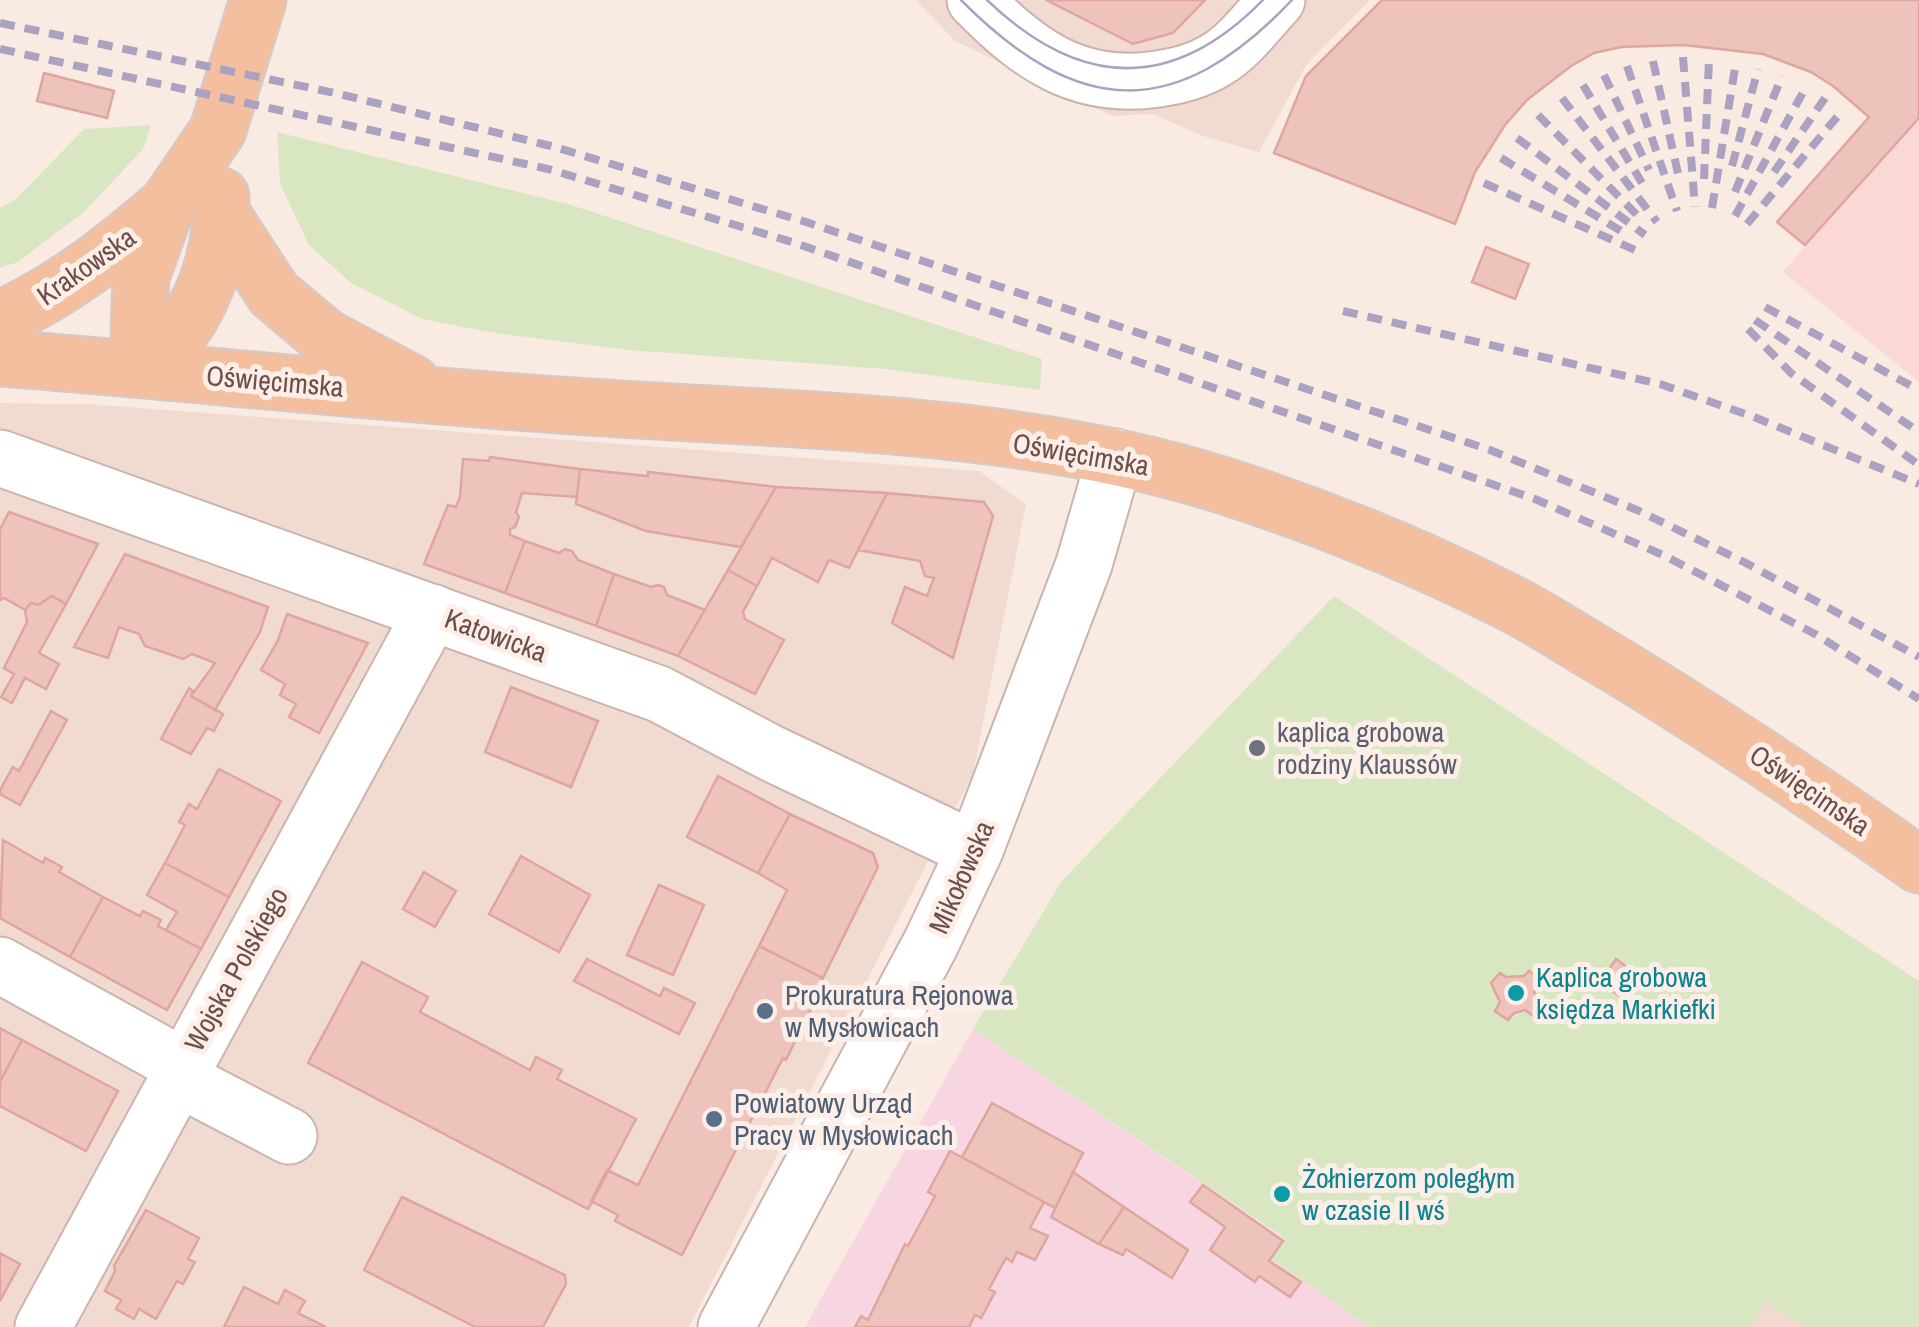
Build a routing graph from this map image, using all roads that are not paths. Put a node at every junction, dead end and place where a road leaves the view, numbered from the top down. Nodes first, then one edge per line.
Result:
1 (258, 0) edge
2 (975, 0) edge
3 (1277, 0) edge
4 (218, 130) junction
5 (166, 205) junction
6 (222, 212) junction
7 (0, 319) edge
8 (0, 358) edge
9 (143, 369) junction
10 (438, 398) junction
11 (1115, 457) junction
12 (0, 458) edge
13 (432, 612) junction
14 (975, 850) junction
15 (1919, 865) edge
16 (0, 965) edge
17 (183, 1066) junction
18 (289, 1136) dead end
19 (43, 1327) edge
20 (726, 1327) edge

1 - 4 main road, Krakowska
2 - 3 street
4 - 5 main road, Krakowska
4 - 6 main road, Krakowska
5 - 7 main road, Krakowska
5 - 9 main road, Krakowska
6 - 9 main road, Krakowska
6 - 10 main road
8 - 9 main road
9 - 10 main road, Oświęcimska
10 - 11 main road, Oświęcimska
11 - 14 street, Mikołowska
11 - 15 main road, Oświęcimska
12 - 13 street, Katowicka
13 - 14 street, Katowicka
13 - 17 street, Wojska Polskiego
14 - 20 street, Mikołowska
16 - 17 street
17 - 18 street
17 - 19 street, Wojska Polskiego

